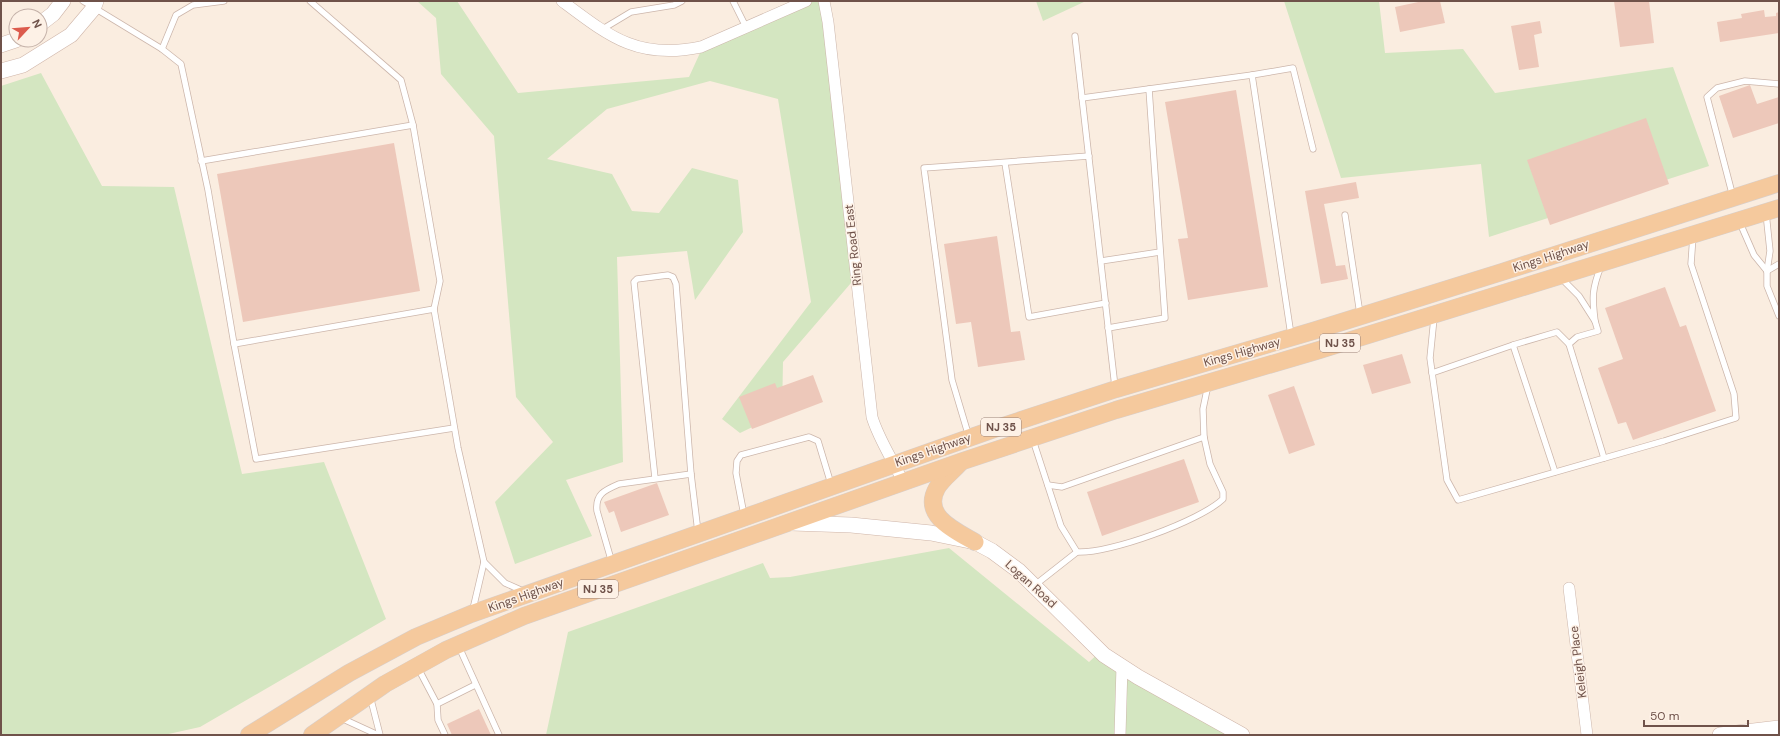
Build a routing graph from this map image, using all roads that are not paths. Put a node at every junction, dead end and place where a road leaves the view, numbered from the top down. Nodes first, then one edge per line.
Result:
1 (63, 1) edge
2 (224, 1) edge
3 (310, 1) edge
4 (562, 1) edge
5 (682, 1) edge
6 (733, 1) edge
7 (806, 1) edge
8 (824, 1) edge
9 (91, 4) edge
10 (48, 18) edge
11 (746, 27) junction
12 (601, 30) junction
13 (1075, 36) dead end
14 (162, 49) junction
15 (1, 71) edge
16 (1252, 75) junction
17 (1779, 84) edge
18 (1149, 89) junction
19 (1082, 98) junction
20 (413, 125) junction
21 (1313, 149) dead end
22 (1088, 156) junction
23 (201, 161) junction
24 (1005, 162) junction
25 (1779, 182) edge
26 (1734, 197) junction
27 (1773, 210) edge
28 (1345, 215) dead end
29 (1739, 220) junction
30 (1693, 234) junction
31 (1160, 252) junction
32 (1101, 261) junction
33 (1602, 262) junction
34 (1779, 264) edge
35 (1767, 271) junction
36 (1559, 276) junction
37 (1106, 303) junction
38 (434, 309) junction
39 (1434, 313) junction
40 (1360, 316) junction
41 (1779, 316) edge
42 (1595, 321) junction
43 (1108, 328) junction
44 (1291, 338) junction
45 (234, 344) junction
46 (1569, 344) junction
47 (1513, 345) junction
48 (1432, 373) junction
49 (1209, 382) junction
50 (1116, 389) junction
51 (454, 428) junction
52 (1204, 437) junction
53 (969, 438) junction
54 (1032, 438) junction
55 (1604, 458) junction
56 (963, 461) junction
57 (895, 464) junction
58 (1555, 472) junction
59 (691, 474) junction
60 (654, 478) junction
61 (903, 482) junction
62 (1048, 485) junction
63 (832, 486) junction
64 (745, 517) junction
65 (785, 524) junction
66 (698, 533) junction
67 (975, 542) junction
68 (1077, 552) junction
69 (484, 562) junction
70 (612, 564) junction
71 (1035, 585) junction
72 (1569, 588) dead end
73 (528, 594) junction
74 (471, 614) junction
75 (458, 645) junction
76 (417, 666) junction
77 (1122, 666) junction
78 (475, 685) junction
79 (370, 694) junction
80 (437, 704) junction
81 (337, 717) junction
82 (1779, 728) edge
83 (249, 735) edge
84 (312, 735) edge
85 (379, 735) edge
86 (445, 735) edge
87 (499, 735) edge
88 (1120, 735) edge
89 (1242, 735) edge
90 (1587, 735) edge
91 (1720, 735) edge

1 - 10 street
2 - 14 lane
3 - 20 lane
4 - 12 street
5 - 12 lane
6 - 11 lane
7 - 11 street
8 - 57 street, Ring Road East
9 - 14 lane
9 - 15 street
11 - 12 street
13 - 19 lane
14 - 23 lane
16 - 18 lane
16 - 21 lane
16 - 44 lane
17 - 26 lane
18 - 19 lane
18 - 31 lane
19 - 22 lane
20 - 23 lane
20 - 38 lane
22 - 24 lane
22 - 32 lane
23 - 45 lane
24 - 37 lane
24 - 53 lane
25 - 26 main road, Kings Highway / NJ 35
26 - 40 main road, Kings Highway / NJ 35
27 - 29 main road, Kings Highway / NJ 35
27 - 35 lane
28 - 40 lane
29 - 30 main road, Kings Highway / NJ 35
29 - 35 lane
30 - 33 main road, Kings Highway / NJ 35
30 - 55 lane
31 - 32 lane
31 - 43 lane
32 - 37 lane
33 - 36 main road, Kings Highway / NJ 35
33 - 42 lane
34 - 35 lane
35 - 41 lane
36 - 39 main road, Kings Highway / NJ 35
36 - 42 lane
37 - 43 lane
38 - 45 lane
38 - 51 lane
39 - 48 lane
39 - 49 main road, Kings Highway / NJ 35
40 - 44 main road, Kings Highway / NJ 35
42 - 46 lane
43 - 50 lane
44 - 50 main road, Kings Highway / NJ 35
45 - 51 lane
46 - 47 lane
46 - 55 lane
47 - 48 lane
47 - 58 lane
48 - 58 lane
49 - 52 lane
49 - 54 main road, Kings Highway / NJ 35
50 - 53 main road, Kings Highway / NJ 35
51 - 69 lane
52 - 62 lane
52 - 68 lane
53 - 57 main road, Kings Highway / NJ 35
54 - 56 main road, Kings Highway / NJ 35
54 - 62 lane
55 - 58 lane
56 - 61 main road, Kings Highway / NJ 35
56 - 67 main road
57 - 61 street, Ring Road East
57 - 63 main road, Kings Highway / NJ 35
59 - 60 lane
59 - 60 lane
59 - 66 lane
60 - 70 lane
61 - 65 main road, Kings Highway / NJ 35
62 - 68 lane
63 - 64 main road, Kings Highway / NJ 35
63 - 64 lane
64 - 66 main road, Kings Highway / NJ 35
65 - 67 street, Logan Road
65 - 75 main road, Kings Highway / NJ 35
66 - 70 main road, Kings Highway / NJ 35
67 - 71 street, Logan Road
68 - 71 lane
69 - 73 lane
69 - 74 lane
70 - 73 main road, Kings Highway / NJ 35
71 - 77 street, Logan Road
72 - 90 street, Keleigh Place
73 - 74 main road, Kings Highway / NJ 35
74 - 83 main road, Kings Highway / NJ 35
75 - 76 main road, Kings Highway / NJ 35
75 - 78 lane
76 - 79 main road, Kings Highway / NJ 35
76 - 80 lane
77 - 88 street
77 - 89 street, Logan Road
78 - 80 lane
78 - 87 lane
79 - 81 main road, Kings Highway / NJ 35
79 - 85 lane
80 - 86 lane
81 - 84 main road, Kings Highway / NJ 35
81 - 85 lane
82 - 91 street

